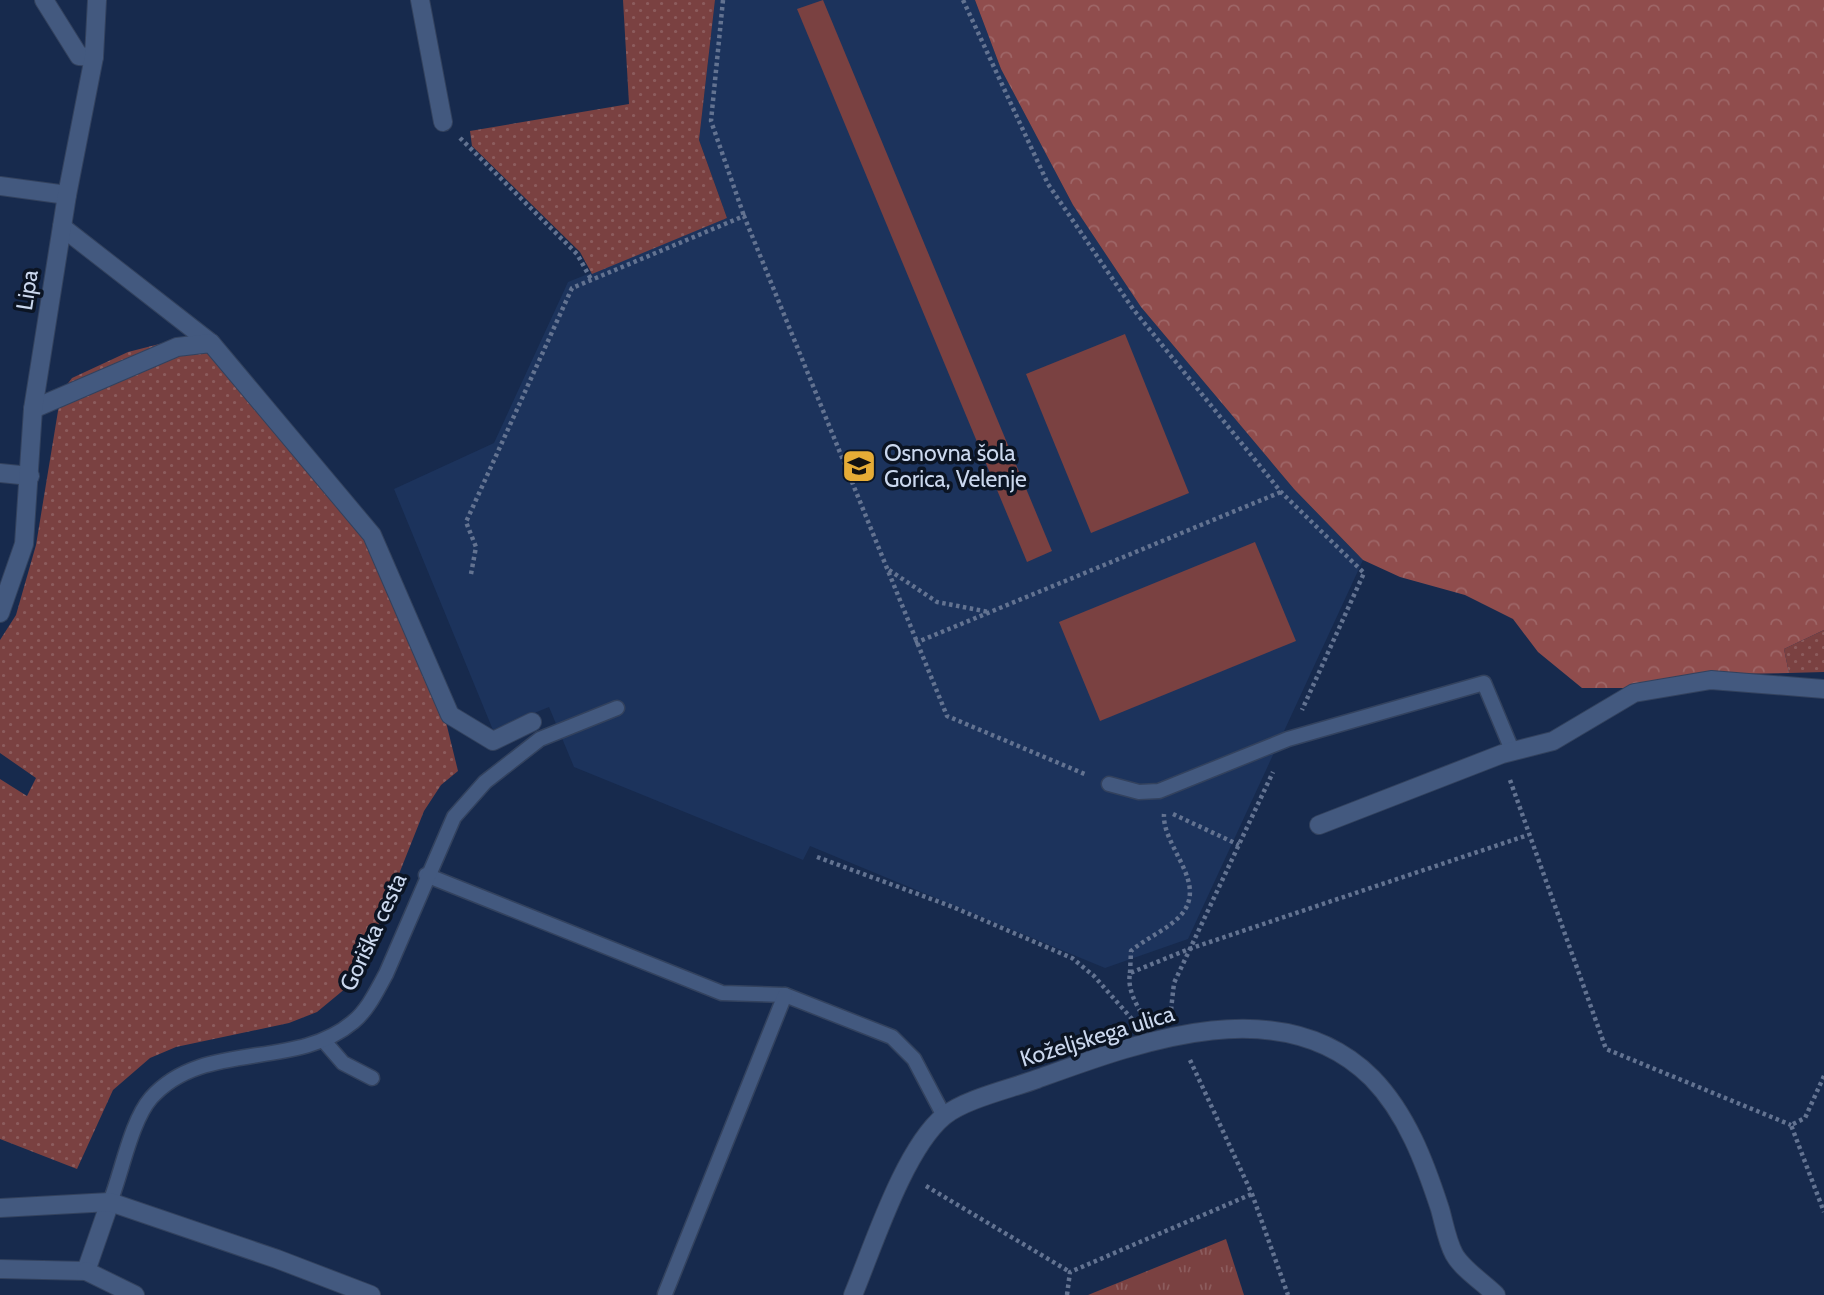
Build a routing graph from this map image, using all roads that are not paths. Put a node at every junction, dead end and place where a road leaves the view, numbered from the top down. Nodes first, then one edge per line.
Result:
1 (44, 0) edge
2 (97, 0) edge
3 (420, 0) edge
4 (94, 57) junction
5 (443, 122) road end
6 (0, 186) edge
7 (67, 195) junction
8 (62, 227) junction
9 (211, 343) junction
10 (33, 409) junction
11 (0, 474) edge
12 (30, 476) junction
13 (0, 612) edge
14 (1824, 689) edge
15 (617, 708) dead end
16 (533, 722) dead end
17 (1507, 752) junction
18 (1109, 784) road end
19 (1320, 825) dead end
20 (426, 875) junction
21 (785, 995) junction
22 (324, 1041) junction
23 (372, 1078) dead end
24 (944, 1116) junction
25 (110, 1202) junction
26 (0, 1208) edge
27 (0, 1269) edge
28 (86, 1272) junction
29 (664, 1294) edge
30 (135, 1295) edge
31 (371, 1295) edge
32 (853, 1295) edge
33 (1496, 1295) edge

1 - 4 street
2 - 4 street, Lipa
3 - 5 street
4 - 7 street, Lipa
6 - 7 street
7 - 8 street, Lipa
8 - 9 street
8 - 10 street, Lipa
9 - 10 street
9 - 16 street
10 - 12 street, Lipa
11 - 12 street
12 - 13 street, Lipa
14 - 17 street
15 - 20 lane, Goriška cesta
17 - 18 lane
17 - 19 street
20 - 21 lane
20 - 22 lane, Goriška cesta
21 - 24 lane
21 - 29 lane
22 - 23 lane
22 - 25 lane, Goriška cesta
24 - 32 street, Koželjskega ulica
24 - 33 street, Koželjskega ulica
25 - 26 street
25 - 28 street
25 - 31 street
27 - 28 street
28 - 30 street

